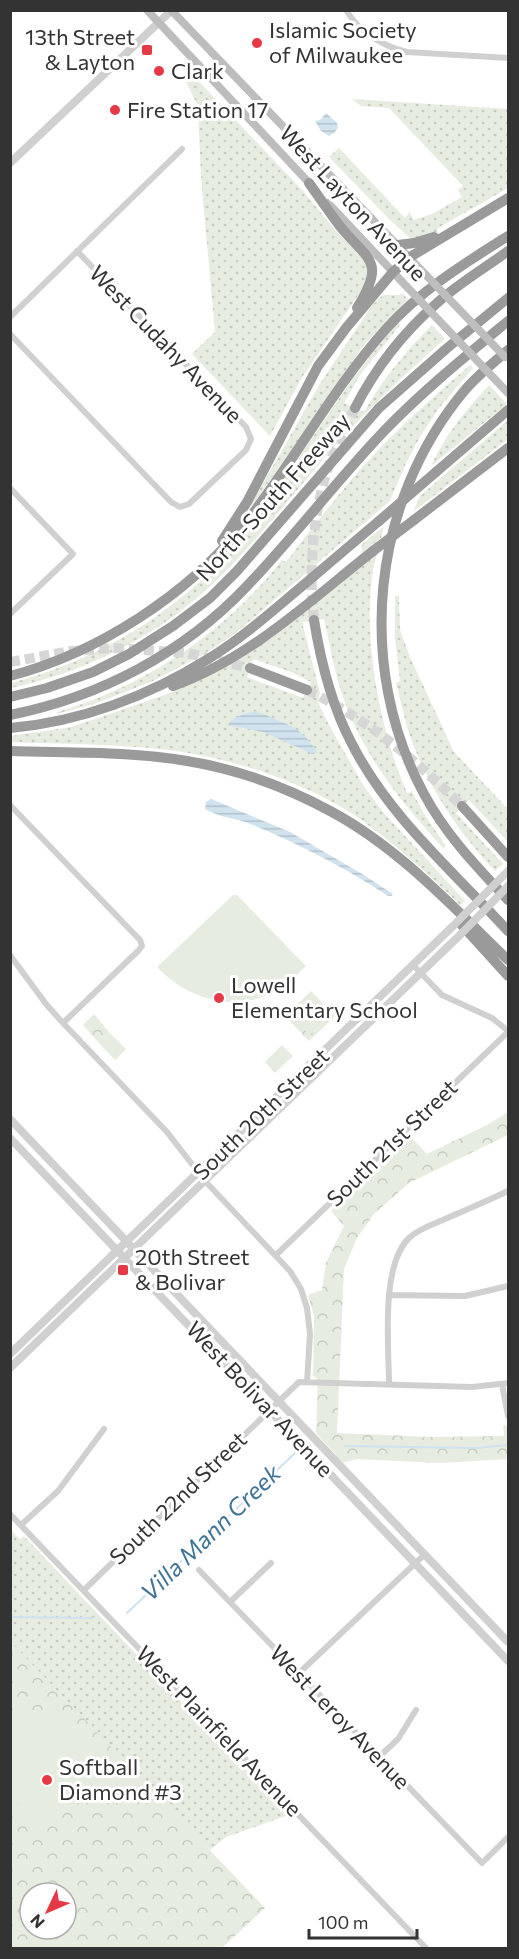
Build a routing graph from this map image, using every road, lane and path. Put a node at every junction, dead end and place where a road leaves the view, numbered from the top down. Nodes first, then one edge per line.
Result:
1 (147, 10) edge
2 (346, 10) edge
3 (171, 11) edge
4 (159, 23) junction
5 (508, 58) edge
6 (182, 149) dead end
7 (10, 163) edge
8 (309, 183) junction
9 (508, 198) edge
10 (446, 234) junction
11 (508, 236) edge
12 (398, 245) junction
13 (77, 250) junction
14 (508, 251) edge
15 (410, 257) junction
16 (393, 272) junction
17 (508, 298) edge
18 (10, 317) edge
19 (508, 321) edge
20 (346, 328) junction
21 (10, 334) edge
22 (508, 350) edge
23 (508, 361) edge
24 (508, 393) edge
25 (355, 408) tunnel mouth
26 (508, 410) edge
27 (508, 448) edge
28 (10, 488) edge
29 (163, 600) junction
30 (10, 614) edge
31 (314, 620) tunnel mouth
32 (250, 668) tunnel mouth
33 (10, 676) edge
34 (155, 688) junction
35 (307, 690) tunnel mouth
36 (10, 697) edge
37 (10, 715) edge
38 (10, 728) edge
39 (10, 751) edge
40 (10, 805) edge
41 (462, 806) tunnel mouth
42 (508, 857) edge
43 (508, 871) edge
44 (508, 886) edge
45 (435, 891) junction
46 (508, 900) edge
47 (508, 931) edge
48 (10, 955) edge
49 (508, 960) edge
50 (414, 966) junction
51 (421, 974) junction
52 (508, 976) edge
53 (63, 1023) junction
54 (508, 1032) edge
55 (10, 1119) edge
56 (10, 1138) edge
57 (200, 1173) junction
58 (205, 1181) junction
59 (508, 1191) edge
60 (128, 1242) junction
61 (134, 1249) junction
62 (118, 1251) junction
63 (276, 1255) junction
64 (125, 1258) junction
65 (508, 1286) edge
66 (389, 1295) junction
67 (10, 1354) edge
68 (10, 1368) edge
69 (308, 1382) junction
70 (505, 1384) edge
71 (389, 1385) junction
72 (279, 1401) junction
73 (270, 1410) junction
74 (508, 1416) edge
75 (104, 1429) dead end
76 (10, 1514) edge
77 (21, 1526) junction
78 (424, 1554) junction
79 (271, 1563) dead end
80 (415, 1563) junction
81 (200, 1570) dead end
82 (84, 1590) junction
83 (230, 1602) junction
84 (508, 1642) edge
85 (508, 1660) edge
86 (298, 1674) junction
87 (416, 1710) dead end
88 (379, 1757) junction
89 (508, 1837) edge
90 (426, 1948) edge

1 - 4 main road, West Layton Avenue
2 - 5 street
3 - 4 street
3 - 12 main road, West Layton Avenue
4 - 7 street
4 - 8 main road, West Layton Avenue
6 - 13 street
8 - 16 main road, West Layton Avenue
8 - 20 highway
9 - 10 highway
10 - 12 highway
10 - 15 highway
11 - 29 highway
12 - 15 main road, West Layton Avenue
13 - 18 street
13 - 21 street, West Cudahy Avenue
14 - 25 highway
15 - 16 highway
15 - 23 main road, West Layton Avenue, bridge
16 - 20 highway
16 - 24 main road, West Layton Avenue, bridge
17 - 36 highway, North-South Freeway
19 - 37 highway, North-South Freeway
20 - 29 highway
22 - 46 highway
26 - 34 highway, bridge
27 - 34 highway, bridge
28 - 30 street
29 - 33 highway
31 - 47 highway
32 - 35 highway
34 - 38 highway
39 - 45 highway
40 - 53 street
41 - 42 highway
43 - 50 street, South 20th Street, bridge
44 - 51 street, South 20th Street, bridge
45 - 49 highway
45 - 52 highway
48 - 53 street
50 - 51 street
50 - 57 street, South 20th Street
51 - 54 street
51 - 58 street, South 20th Street
53 - 57 street
54 - 63 street, South 21st Street
55 - 60 street, West Bolivar Avenue
56 - 62 street, West Bolivar Avenue
57 - 58 street
57 - 60 street, South 20th Street
58 - 61 street, South 20th Street
58 - 63 street
59 - 66 street
60 - 61 street, West Bolivar Avenue
60 - 62 street, South 20th Street
61 - 64 street, South 20th Street
61 - 72 street, West Bolivar Avenue
62 - 64 street, West Bolivar Avenue
62 - 67 street, South 20th Street
63 - 69 street
64 - 68 street, South 20th Street
64 - 73 street, West Bolivar Avenue
65 - 66 street
66 - 71 street
69 - 71 street
69 - 72 street, South 22nd Street
70 - 71 street
70 - 74 street
72 - 73 street, South 22nd Street
72 - 78 street, West Bolivar Avenue
73 - 80 street, West Bolivar Avenue
73 - 82 street, South 22nd Street
75 - 77 street
76 - 77 street, West Plainfield Avenue
77 - 82 street, West Plainfield Avenue
78 - 80 street
78 - 84 street, West Bolivar Avenue
79 - 83 street
80 - 85 street, West Bolivar Avenue
80 - 86 street
81 - 83 street, West Leroy Avenue
82 - 90 street, West Plainfield Avenue
83 - 86 street, West Leroy Avenue
86 - 88 street, West Leroy Avenue
87 - 88 street
88 - 89 street, West Leroy Avenue

